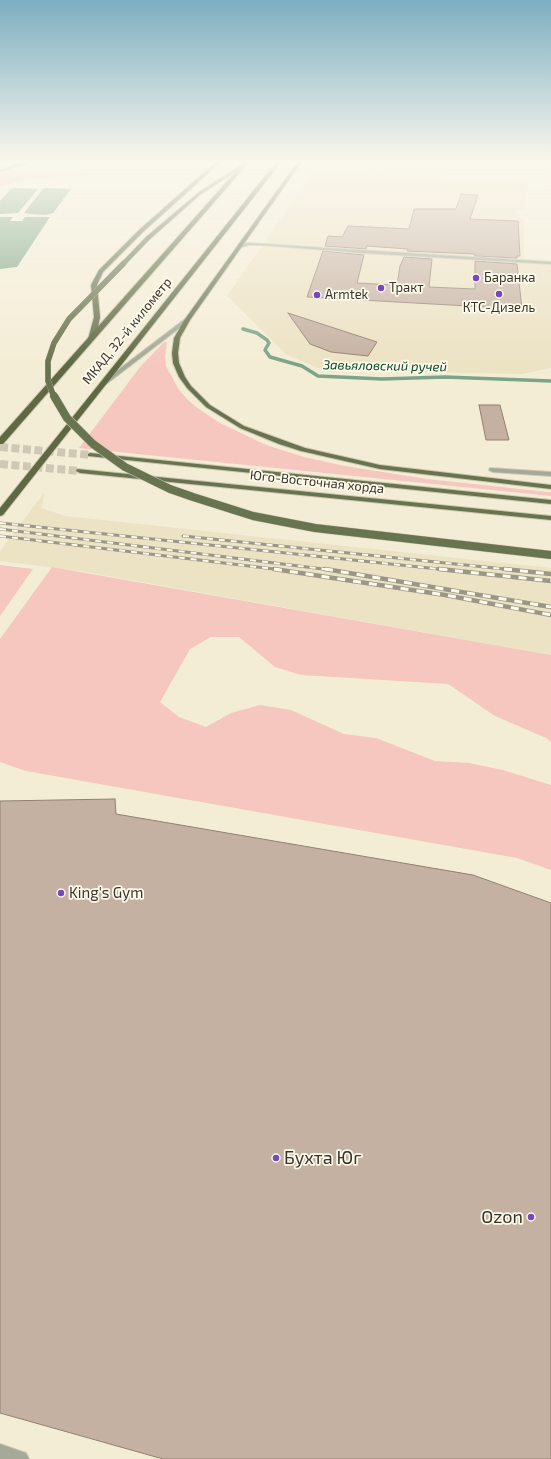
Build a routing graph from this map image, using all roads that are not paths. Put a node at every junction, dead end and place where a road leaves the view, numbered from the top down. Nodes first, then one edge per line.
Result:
1 (143, 228) edge
2 (159, 228) edge
3 (190, 228) edge
4 (227, 228) edge
5 (253, 228) edge
6 (250, 233) junction
7 (275, 245) junction
8 (240, 247) junction
9 (551, 263) edge
10 (187, 320) junction
11 (89, 342) junction
12 (100, 386) junction
13 (0, 442) edge
14 (90, 455) tunnel mouth
15 (493, 470) dead end
16 (80, 471) tunnel mouth
17 (551, 474) edge
18 (551, 487) edge
19 (551, 502) edge
20 (0, 512) edge
21 (551, 518) edge
22 (551, 555) edge
23 (0, 1453) edge
24 (20, 1459) edge

1 - 11 main road
2 - 22 main road, bridge
3 - 11 highway, МКАД, 32-й километр
4 - 12 highway, МКАД, 32-й километр
5 - 6 main road
6 - 7 street
6 - 8 main road
7 - 8 street
7 - 9 street
8 - 10 main road
10 - 12 street
10 - 18 main road
11 - 13 highway, МКАД, 32-й километр
12 - 20 highway, МКАД, 32-й километр
14 - 19 main road, Юго-Восточная хорда
15 - 17 street
16 - 21 main road, Юго-Восточная хорда
23 - 24 street

